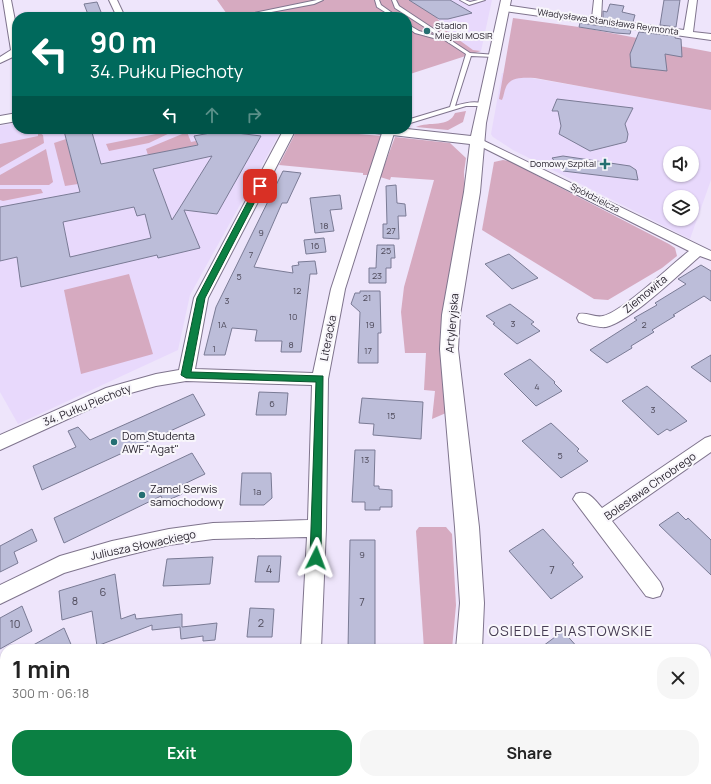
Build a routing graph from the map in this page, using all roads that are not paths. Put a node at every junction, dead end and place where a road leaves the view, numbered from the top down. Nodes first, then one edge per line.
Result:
1 (7, 0) edge
2 (113, 0) edge
3 (321, 0) edge
4 (377, 0) edge
5 (394, 0) edge
6 (462, 0) edge
7 (483, 0) edge
8 (598, 0) edge
9 (693, 0) edge
10 (506, 4) edge
11 (119, 12) edge
12 (264, 12) edge
13 (388, 12) edge
14 (405, 12) edge
15 (412, 17) edge
16 (596, 21) junction
17 (12, 28) edge
18 (412, 28) edge
19 (688, 34) junction
20 (711, 37) edge
21 (449, 41) junction
22 (469, 54) junction
23 (12, 55) edge
24 (494, 56) junction
25 (0, 60) edge
26 (483, 105) junction
27 (452, 108) junction
28 (12, 118) edge
29 (0, 120) edge
30 (412, 120) edge
31 (412, 133) edge
32 (287, 134) edge
33 (381, 134) edge
34 (478, 141) junction
35 (705, 253) edge
36 (584, 318) dead end
37 (186, 375) junction
38 (320, 379) junction
39 (0, 443) edge
40 (711, 443) edge
41 (582, 499) dead end
42 (600, 519) junction
43 (317, 528) junction
44 (653, 589) dead end
45 (0, 595) edge
46 (311, 644) edge
47 (469, 644) edge

1 - 17 street
2 - 11 street
3 - 12 lane
4 - 13 lane
5 - 14 lane
6 - 7 lane
8 - 16 street
9 - 19 street
10 - 16 street, Władysława Stanisława Reymonta
10 - 24 street, Artyleryjska
15 - 21 lane
16 - 19 street, Władysława Stanisława Reymonta
18 - 21 lane
19 - 20 street, Władysława Stanisława Reymonta
21 - 22 lane
22 - 24 lane
22 - 27 lane
23 - 25 street
24 - 26 street, Artyleryjska
26 - 27 lane
26 - 34 street, Artyleryjska
27 - 30 lane
28 - 29 street
31 - 34 street
32 - 37 street
33 - 38 street, Literacka
34 - 35 street, Spółdzielcza
34 - 47 street, Artyleryjska
35 - 36 street, Ziemowita
37 - 38 street, 34. Pułku Piechoty
37 - 39 street, 34. Pułku Piechoty
38 - 43 street, Literacka
40 - 42 street, Bolesława Chrobrego
41 - 42 street
42 - 44 street, Bolesława Chrobrego
43 - 45 street, Juliusza Słowackiego
43 - 46 street, Literacka

